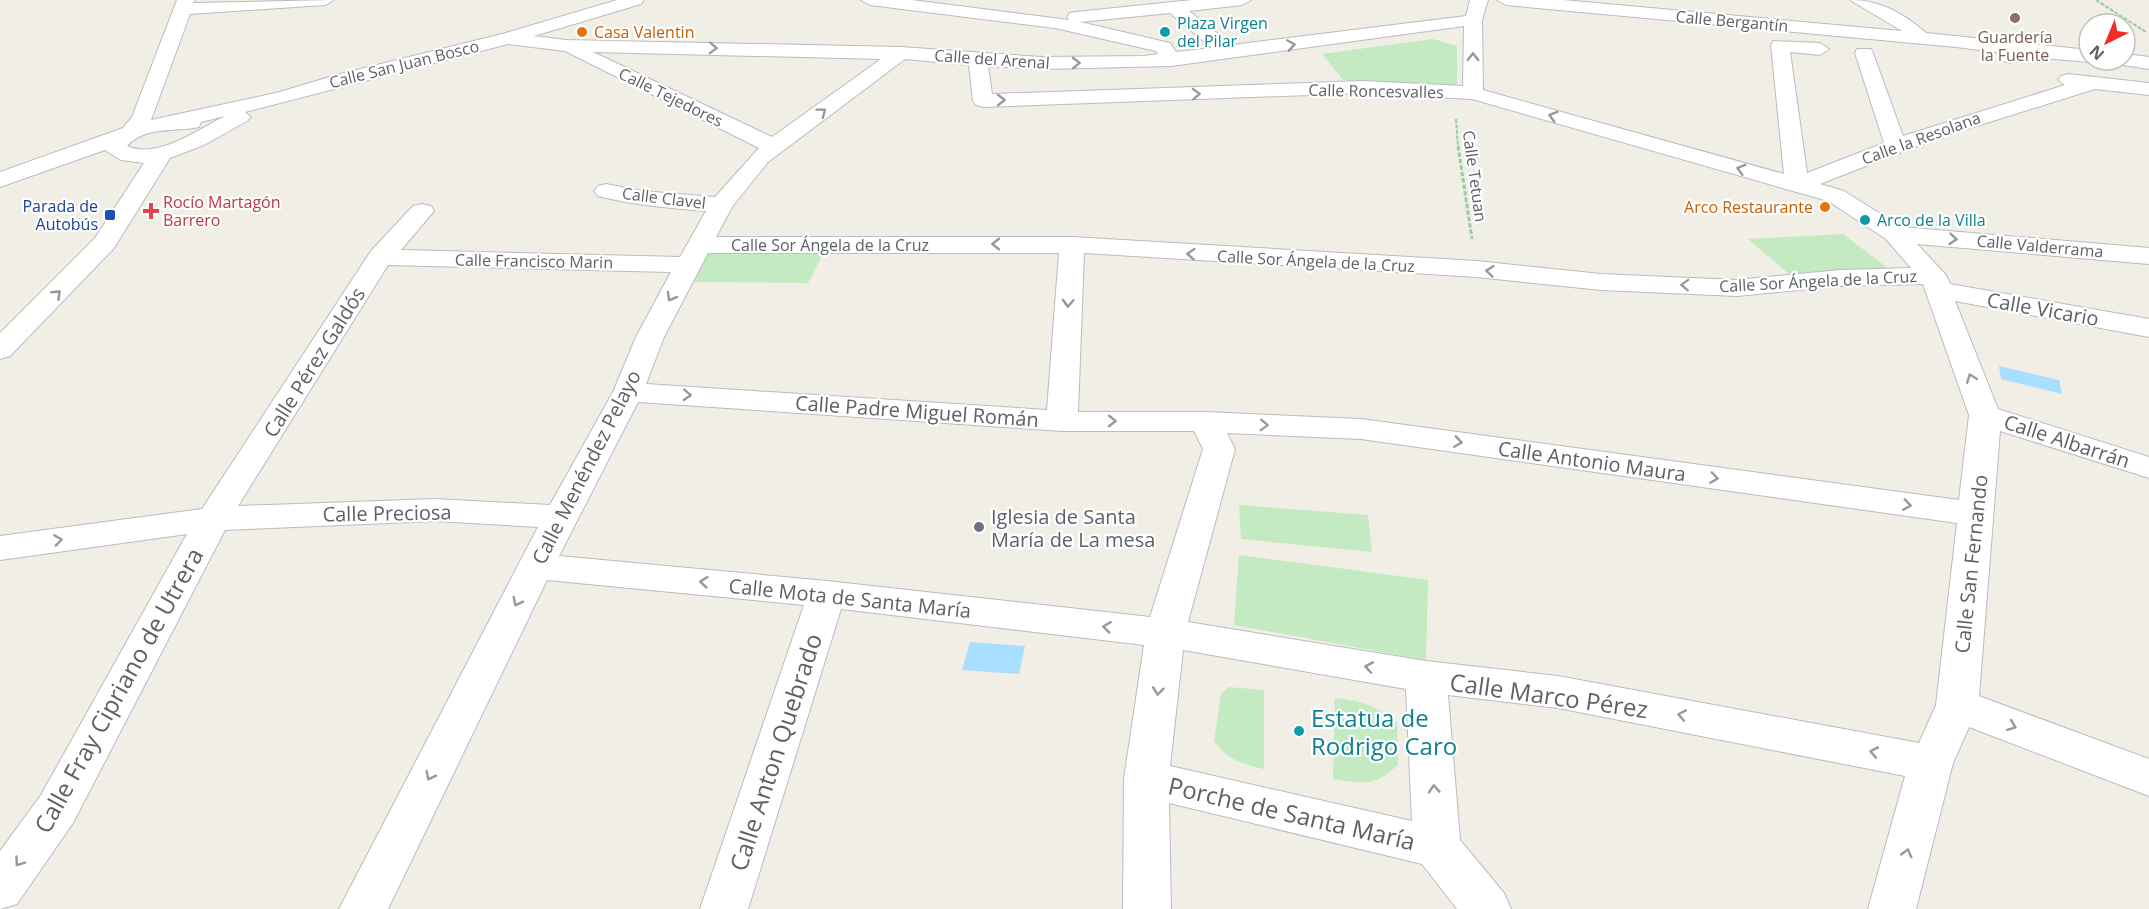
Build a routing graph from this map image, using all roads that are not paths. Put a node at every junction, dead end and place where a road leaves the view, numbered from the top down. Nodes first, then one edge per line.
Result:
1 (325, 0) edge
2 (635, 0) edge
3 (870, 0) edge
4 (1003, 0) edge
5 (1242, 0) edge
6 (1479, 0) edge
7 (1506, 0) edge
8 (1859, 0) edge
9 (185, 4) edge
10 (1174, 7) junction
11 (981, 15) junction
12 (1473, 20) junction
13 (1037, 21) junction
14 (508, 38) junction
15 (1922, 39) junction
16 (566, 46) junction
17 (911, 53) junction
18 (1230, 53) junction
19 (1864, 53) junction
20 (1984, 57) junction
21 (978, 60) junction
22 (1171, 60) junction
23 (2077, 60) edge
24 (2035, 72) junction
25 (2146, 88) edge
26 (1473, 93) junction
27 (280, 98) junction
28 (142, 131) junction
29 (210, 131) junction
30 (1896, 146) junction
31 (775, 147) junction
32 (162, 153) junction
33 (0, 180) edge
34 (1797, 185) junction
35 (606, 191) dead end
36 (721, 205) junction
37 (423, 211) dead end
38 (1894, 234) junction
39 (1072, 245) junction
40 (694, 255) junction
41 (2149, 256) edge
42 (380, 257) junction
43 (1934, 283) junction
44 (33, 315) junction
45 (0, 318) edge
46 (2149, 328) edge
47 (0, 350) edge
48 (628, 392) junction
49 (1985, 415) junction
50 (1062, 421) junction
51 (1206, 422) junction
52 (2149, 468) edge
53 (1977, 514) junction
54 (561, 517) junction
55 (213, 519) junction
56 (0, 548) edge
57 (535, 566) junction
58 (827, 594) junction
59 (1165, 633) junction
60 (1426, 677) junction
61 (1957, 705) junction
62 (1931, 763) junction
63 (2149, 778) edge
64 (1146, 779) junction
65 (1437, 848) junction
66 (0, 889) edge
67 (363, 909) edge
68 (724, 909) edge
69 (1147, 909) edge
70 (1487, 909) edge
71 (1892, 909) edge

1 - 9 street
2 - 14 street, Calle San Juan Bosco
3 - 11 street
4 - 11 street, Calle Menéndez Pelayo
5 - 10 street
6 - 12 street
7 - 15 street, Calle Bergantín
8 - 15 street
9 - 28 street
10 - 13 street
10 - 18 street
11 - 13 street
11 - 17 street, Calle Menéndez Pelayo
18 -> 12 street, Calle del Arenal
26 -> 12 street
13 - 22 street
14 - 16 street, Calle del Arenal
14 - 27 street, Calle San Juan Bosco
15 - 20 street, Calle Bergantín
15 - 24 street, Calle Bergantín
16 -> 17 street, Calle del Arenal
16 - 31 street, Calle Tejedores
17 - 21 street, Calle del Arenal
31 -> 17 street, Calle Menéndez Pelayo
18 - 22 street, Calle del Arenal
19 - 20 street
19 - 30 street
19 - 34 street
20 - 24 street, Calle Bergantín
21 -> 22 street, Calle del Arenal
21 -> 26 street, Calle Roncesvalles
23 - 24 street
24 - 25 street, Calle la Resolana
24 - 30 street, Calle la Resolana
34 -> 26 street, Calle Roncesvalles
27 - 28 street, Calle San Juan Bosco
27 - 29 street
28 - 29 street
28 - 32 street
28 - 33 street, Calle San Juan Bosco
29 - 32 street
30 - 34 street, Calle la Resolana
31 - 36 street, Calle Menéndez Pelayo
44 -> 32 street
34 - 38 street, Calle Roncesvalles
35 - 36 street, Calle Clavel
36 - 40 street, Calle Menéndez Pelayo
37 - 42 street, Calle Pérez Galdós
38 -> 41 street, Calle Valderrama
38 - 43 street, Calle San Fernando
39 -> 40 street, Calle Sor Ángela de la Cruz
43 -> 39 street, Calle Sor Ángela de la Cruz
39 -> 50 street
40 - 42 street, Calle Francisco Marin
40 -> 48 street, Calle Menéndez Pelayo
42 - 55 street, Calle Pérez Galdós
43 - 46 street, Calle Vicario
49 -> 43 street, Calle San Fernando
44 - 45 street
44 - 47 street
48 -> 50 street, Calle Padre Miguel Román
48 - 54 street, Calle Menéndez Pelayo
49 - 52 street, Calle Albarrán
49 - 53 street, Calle San Fernando
50 -> 51 street, Calle Padre Miguel Román
51 -> 53 street, Calle Antonio Maura
51 - 59 street
53 - 61 street, Calle San Fernando
54 - 55 street, Calle Preciosa
54 - 57 street, Calle Menéndez Pelayo
56 -> 55 street, Calle Preciosa
55 -> 66 street, Calle Fray Cipriano de Utrera
58 -> 57 street, Calle Mota de Santa María
57 -> 67 street, Calle Menéndez Pelayo
59 -> 58 street, Calle Mota de Santa María
58 - 68 street, Calle Anton Quebrado
60 -> 59 street, Calle Marco Pérez
59 -> 64 street
62 -> 60 street, Calle Marco Pérez
65 -> 60 street
61 - 62 street, Calle San Fernando
61 -> 63 street
71 -> 62 street, Calle San Fernando
64 - 65 street, Porche de Santa María
64 - 69 street
65 - 70 street

